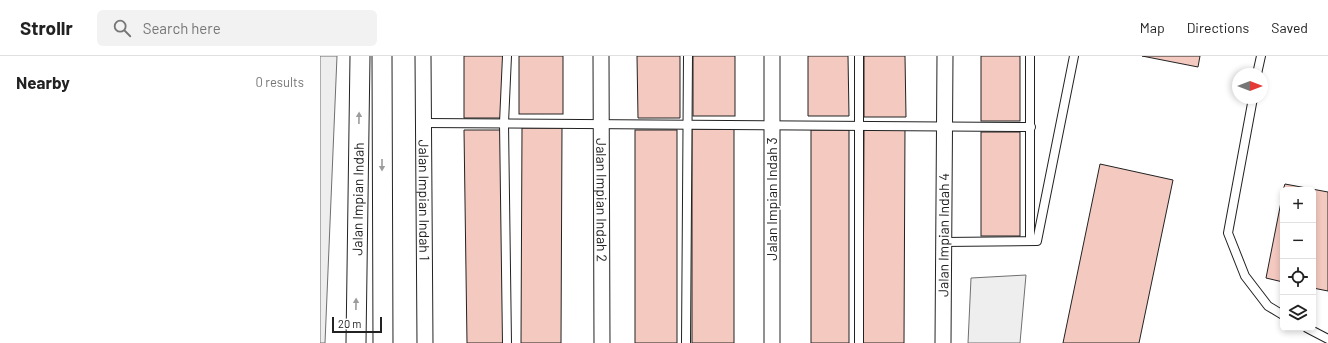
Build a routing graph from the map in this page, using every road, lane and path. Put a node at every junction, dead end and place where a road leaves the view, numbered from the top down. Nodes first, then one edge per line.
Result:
1 (360, 56) edge
2 (382, 56) edge
3 (424, 56) edge
4 (507, 56) edge
5 (601, 56) edge
6 (688, 56) edge
7 (772, 56) edge
8 (859, 56) edge
9 (945, 56) edge
10 (1030, 56) edge
11 (1074, 56) edge
12 (1261, 56) edge
13 (1258, 68) edge
14 (1252, 104) edge
15 (424, 123) junction
16 (504, 123) junction
17 (601, 124) junction
18 (772, 125) junction
19 (687, 126) junction
20 (859, 126) junction
21 (946, 127) junction
22 (1031, 127) junction
23 (1030, 241) junction
24 (944, 242) junction
25 (1280, 313) edge
26 (1313, 331) edge
27 (1328, 339) edge
28 (356, 343) edge
29 (383, 343) edge
30 (425, 343) edge
31 (507, 343) edge
32 (602, 343) edge
33 (686, 343) edge
34 (772, 343) edge
35 (859, 343) edge
36 (943, 343) edge

28 -> 1 street, Jalan Impian Indah
2 -> 29 street, Jalan Impian Indah
3 - 15 street, Jalan Impian Indah 1
4 - 16 lane
5 - 17 street, Jalan Impian Indah 2
6 - 19 lane
7 - 18 street, Jalan Impian Indah 3
8 - 20 lane
9 - 21 street, Jalan Impian Indah 4
10 - 22 lane
11 - 23 lane
12 - 13 lane
14 - 25 lane
15 - 16 lane
15 - 30 street, Jalan Impian Indah 1
16 - 17 lane
16 - 31 lane
17 - 19 lane
17 - 32 street, Jalan Impian Indah 2
18 - 19 lane
18 - 20 lane
18 - 34 street, Jalan Impian Indah 3
19 - 33 lane
20 - 21 lane
20 - 35 lane
21 - 22 lane
21 - 24 street, Jalan Impian Indah 4
22 - 23 lane
23 - 24 lane
24 - 36 street, Jalan Impian Indah 4
26 - 27 lane

